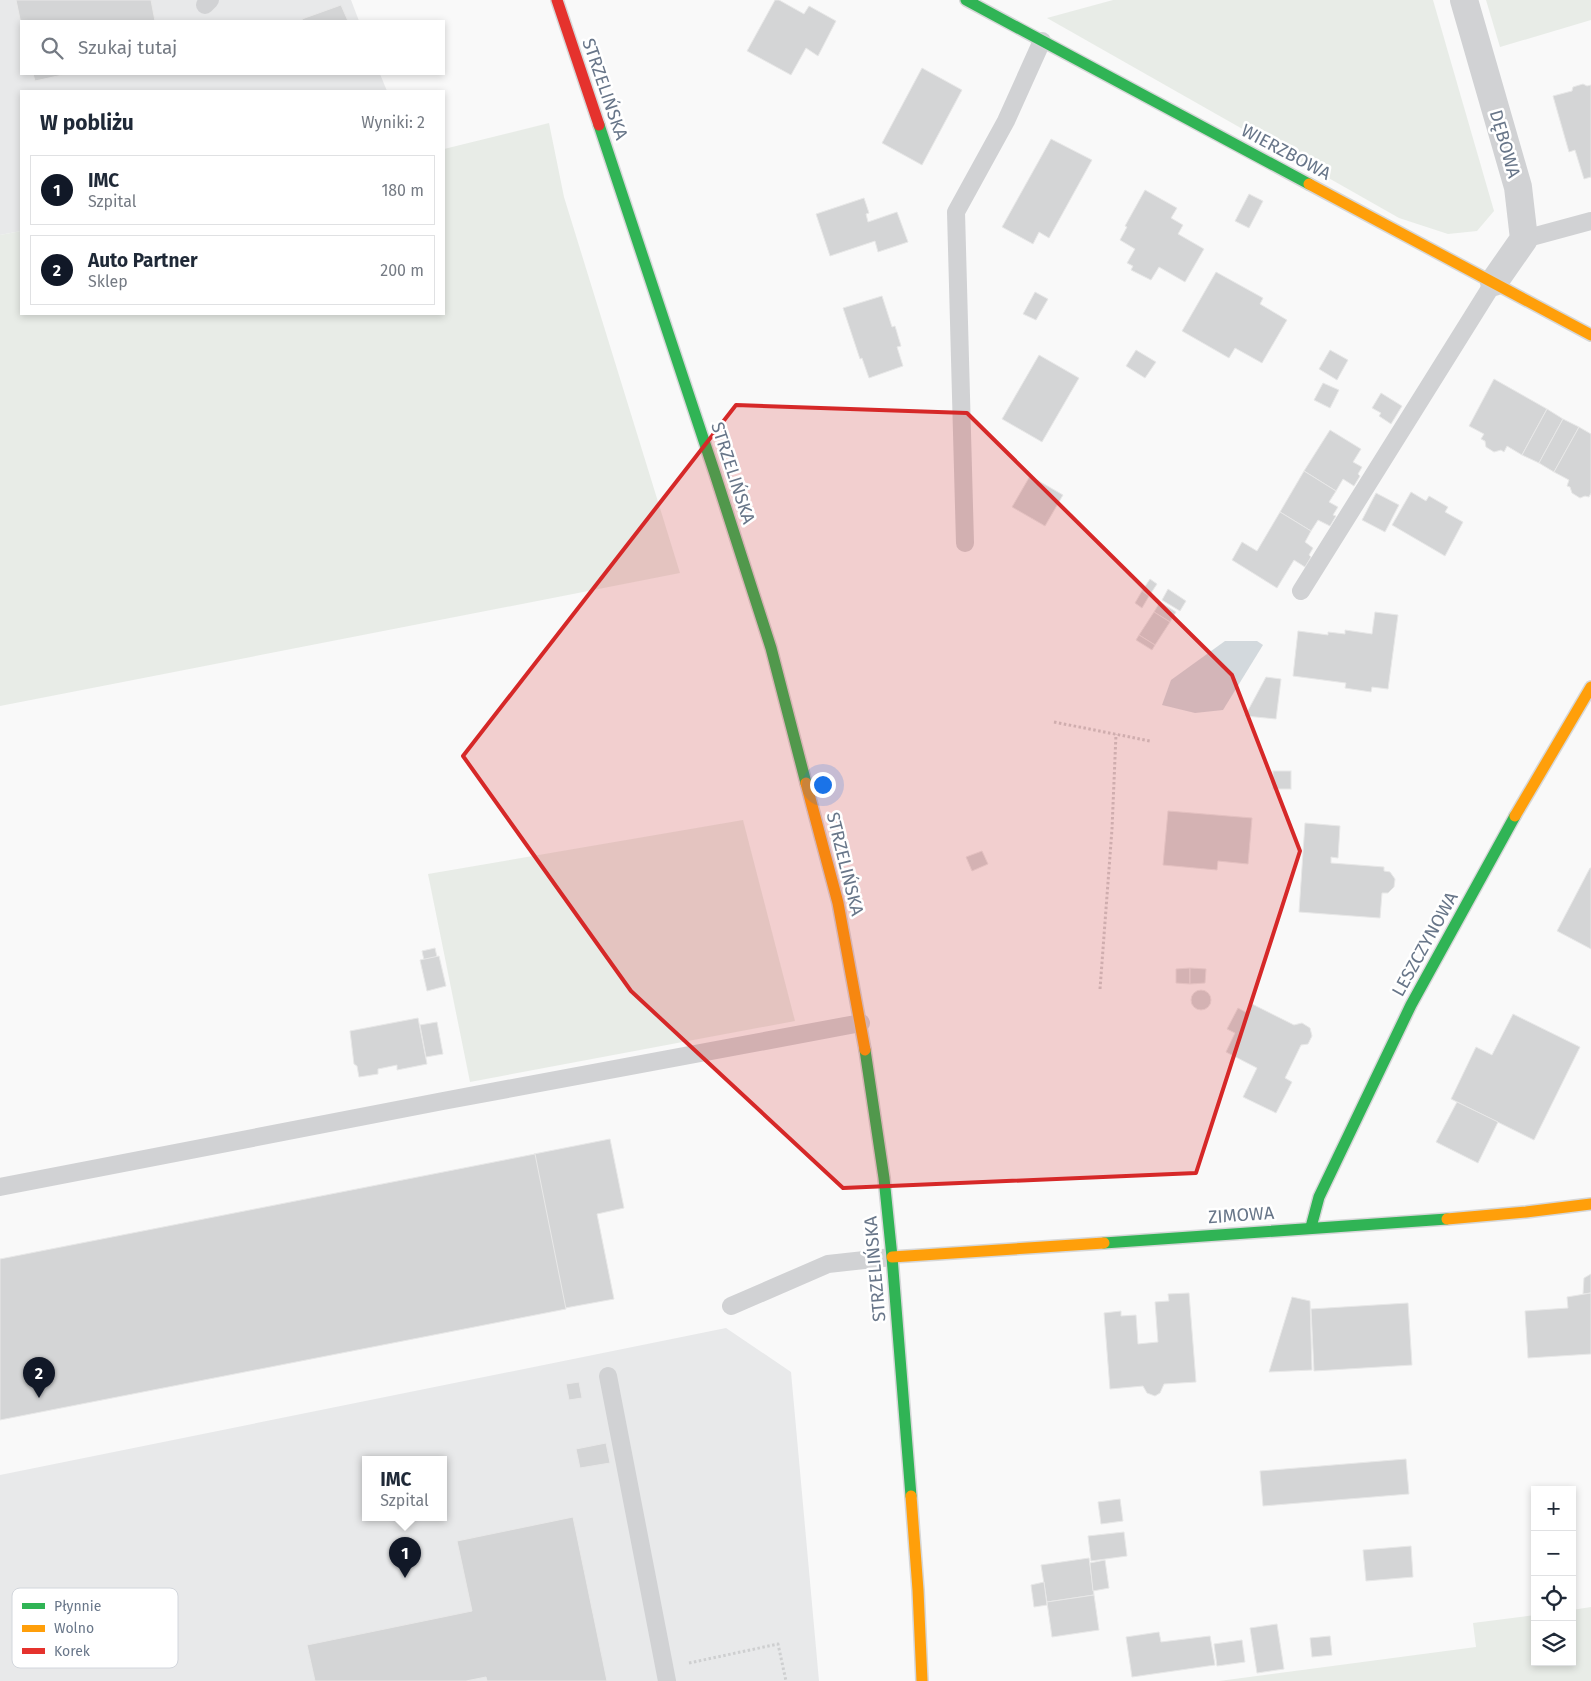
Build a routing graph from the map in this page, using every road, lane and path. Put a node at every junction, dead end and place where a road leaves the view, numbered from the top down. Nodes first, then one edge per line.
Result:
1 (557, 0) edge
2 (966, 0) edge
3 (1464, 0) edge
4 (1042, 41) junction
5 (1591, 221) edge
6 (1524, 240) junction
7 (1494, 282) junction
8 (1591, 335) edge
9 (965, 543) dead end
10 (1301, 590) dead end
11 (1591, 687) edge
12 (1054, 722) dead end
13 (1116, 734) junction
14 (1150, 741) dead end
15 (1100, 989) dead end
16 (861, 1023) junction
17 (0, 1187) edge
18 (1591, 1204) edge
19 (1311, 1227) junction
20 (892, 1257) junction
21 (731, 1306) dead end
22 (608, 1376) dead end
23 (666, 1675) edge
24 (786, 1681) edge
25 (922, 1681) edge

1 - 16 street, STRZELIŃSKA
2 - 4 street, WIERZBOWA
3 - 6 street, DĘBOWA
4 - 7 street, WIERZBOWA
4 - 9 lane
5 - 6 lane
6 - 7 street
7 - 8 street, WIERZBOWA
7 - 10 lane
11 - 19 street, LESZCZYNOWA
12 - 13 path
13 - 14 path
13 - 15 path
16 - 17 lane
16 - 20 street, STRZELIŃSKA
18 - 19 street, ZIMOWA
19 - 20 street, ZIMOWA
20 - 21 lane
20 - 25 street, STRZELIŃSKA
22 - 23 lane
23 - 24 path

